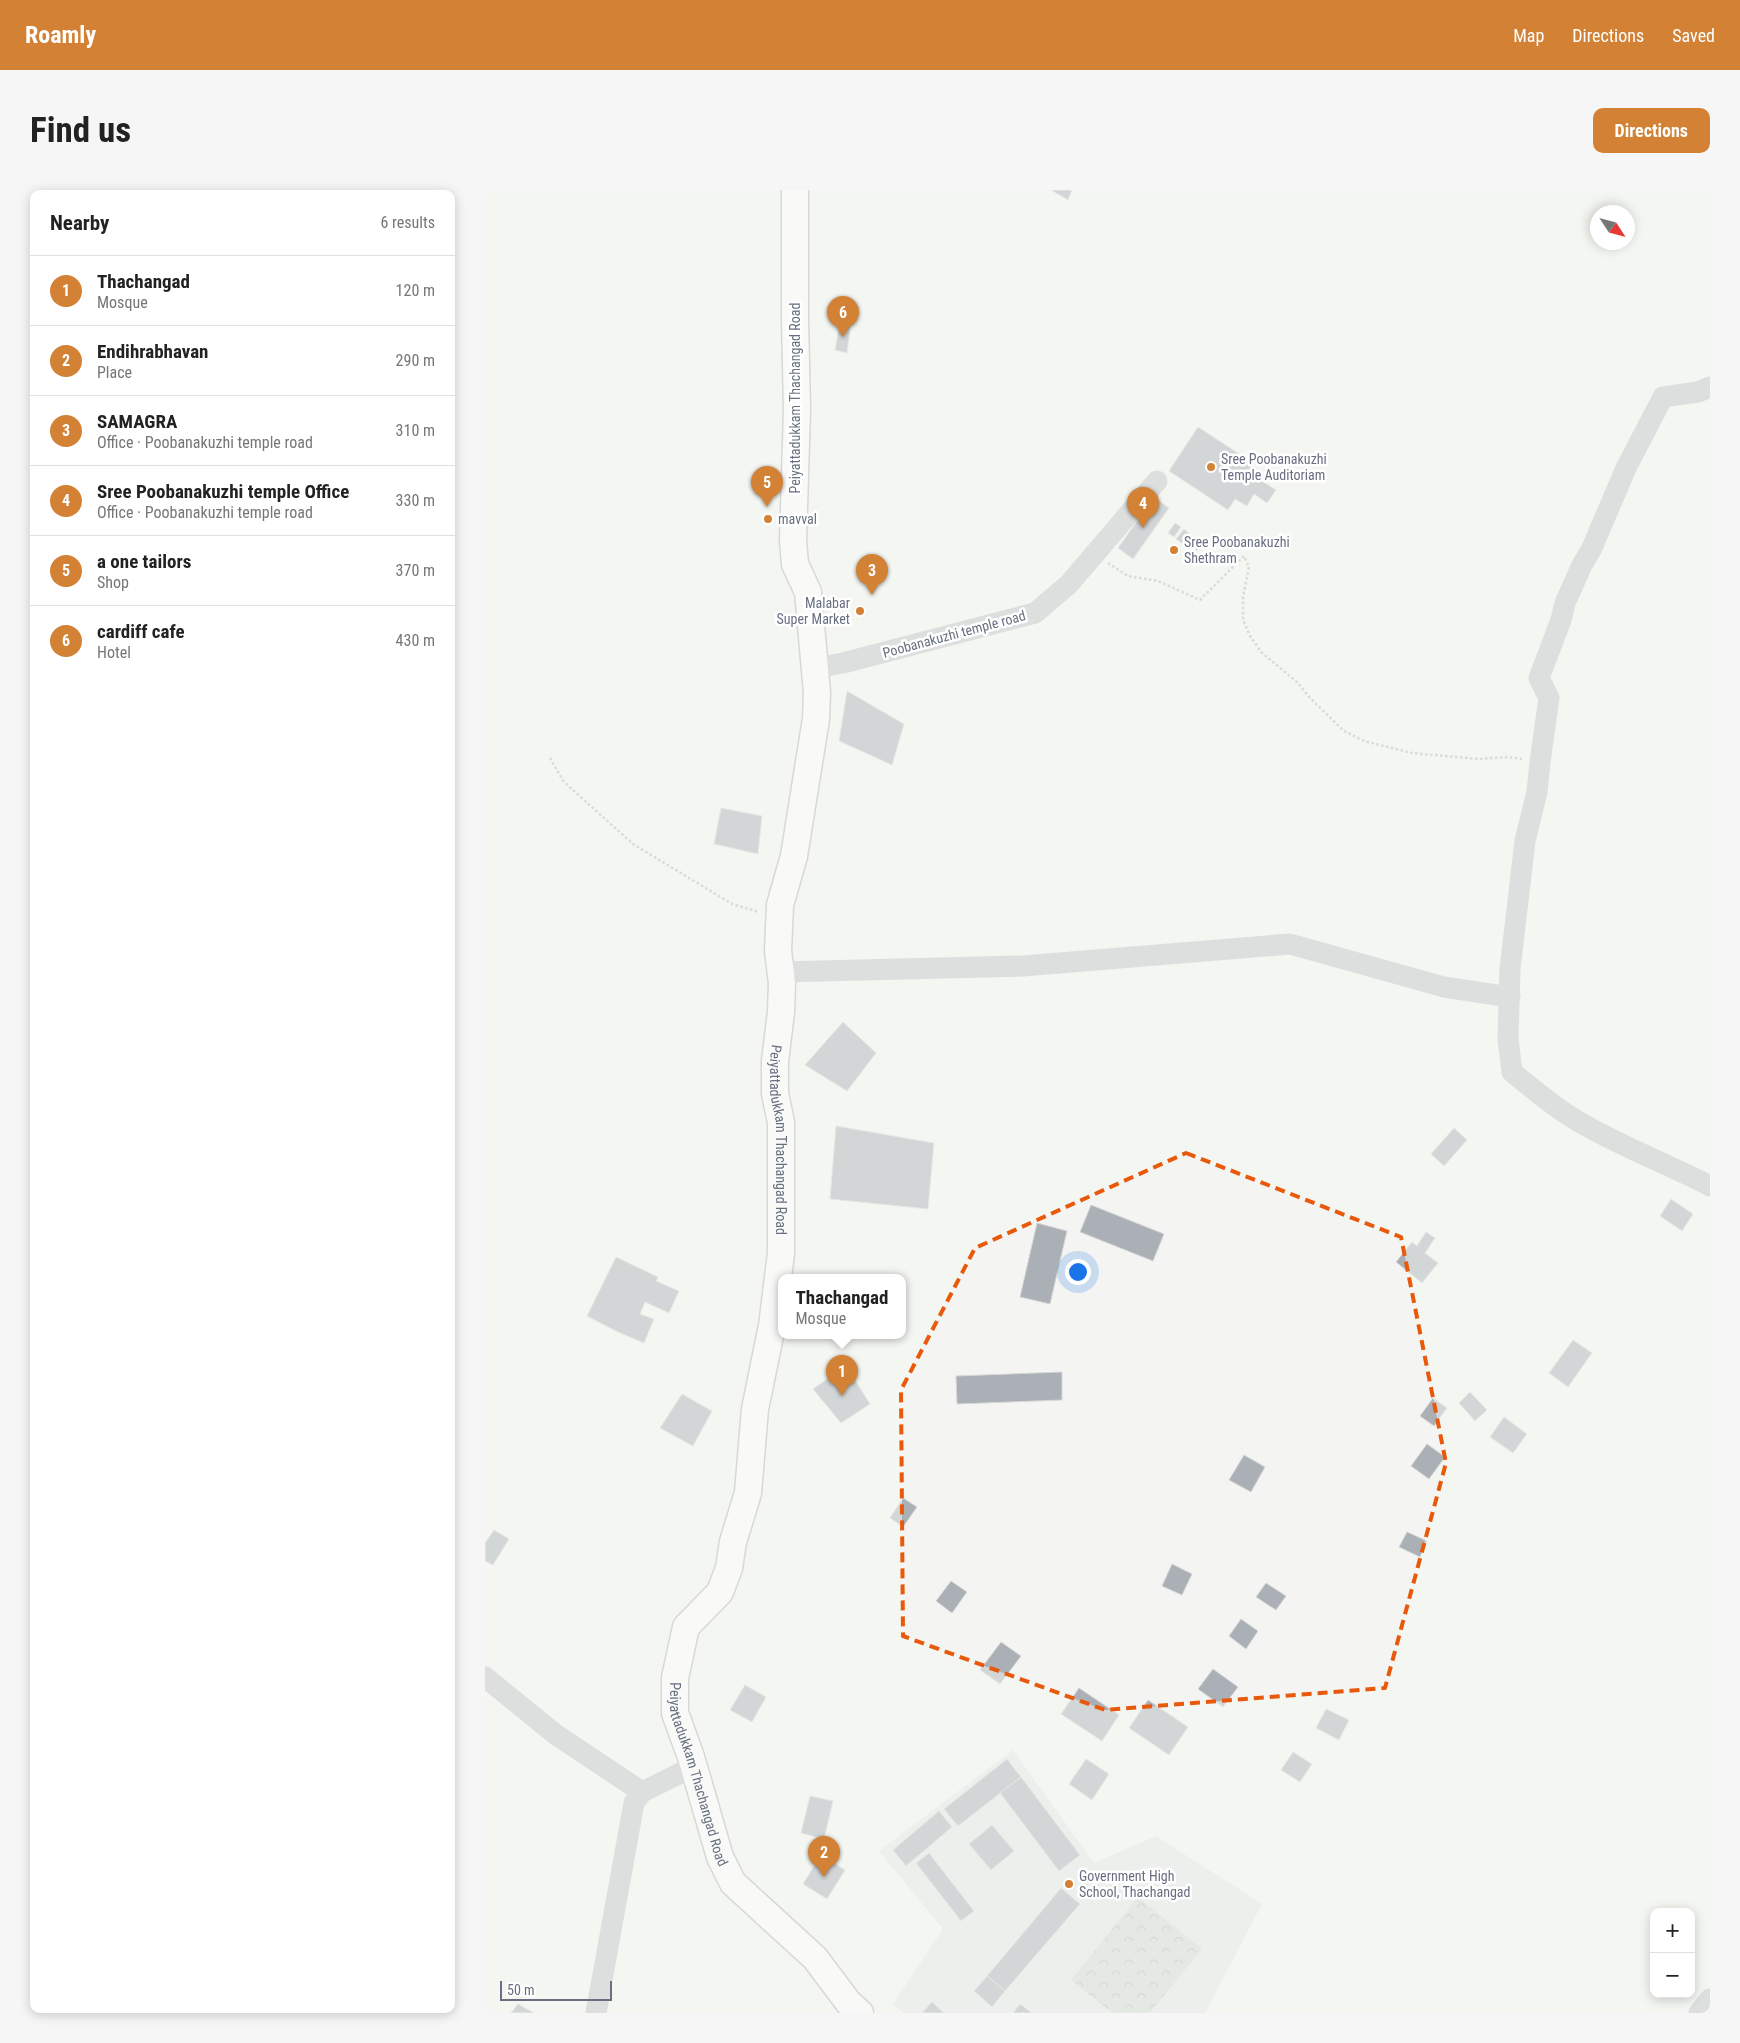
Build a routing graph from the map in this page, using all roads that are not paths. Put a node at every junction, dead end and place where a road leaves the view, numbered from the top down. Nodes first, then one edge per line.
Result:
1 (795, 190) edge
2 (1710, 387) edge
3 (1157, 481) dead end
4 (815, 668) junction
5 (781, 972) junction
6 (1510, 997) junction
7 (1710, 1186) edge
8 (778, 1274) edge
9 (778, 1275) edge
10 (485, 1677) edge
11 (693, 1766) junction
12 (642, 1792) junction
13 (1710, 1999) edge
14 (596, 2013) edge
15 (860, 2013) edge
16 (1699, 2013) edge

1 - 4 main road, Peiyattadukkam Thachangad Road
2 - 6 street
3 - 4 street, Poobanakuzhi temple road
4 - 5 main road, Peiyattadukkam Thachangad Road
5 - 6 street
5 - 8 main road, Peiyattadukkam Thachangad Road
6 - 7 street
9 - 11 main road, Peiyattadukkam Thachangad Road
10 - 12 street
11 - 12 street
11 - 15 main road, Peiyattadukkam Thachangad Road
12 - 14 street
13 - 16 street

